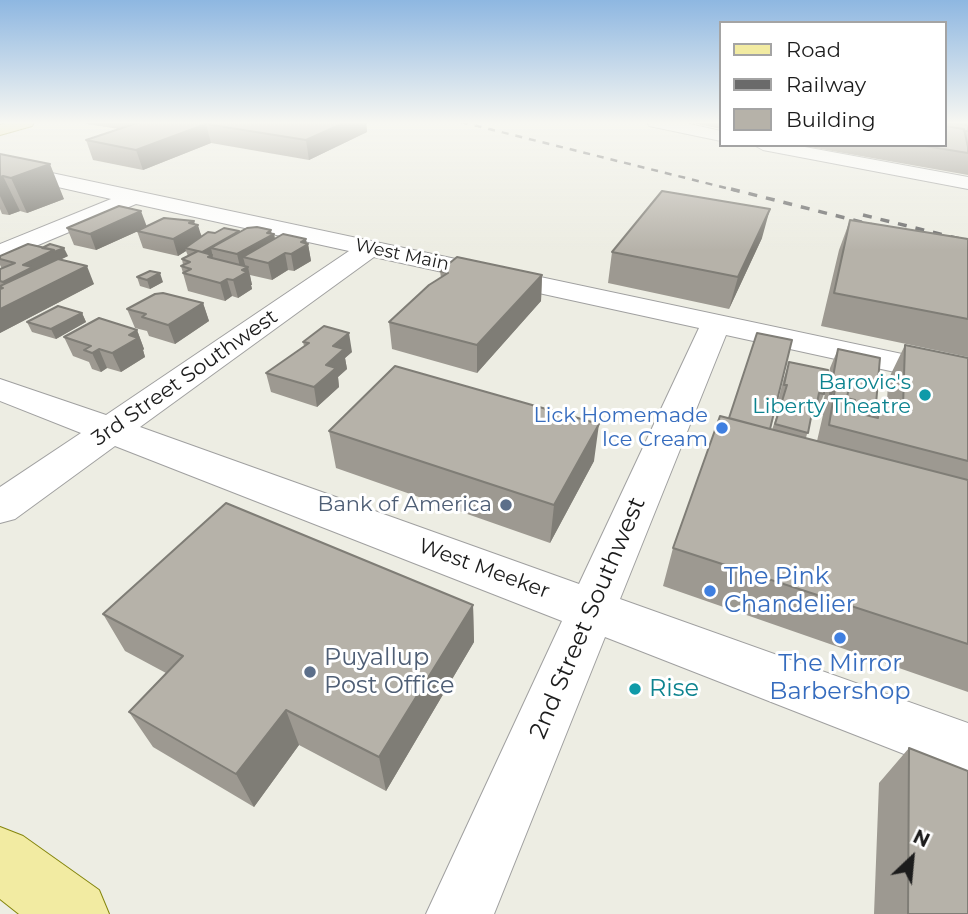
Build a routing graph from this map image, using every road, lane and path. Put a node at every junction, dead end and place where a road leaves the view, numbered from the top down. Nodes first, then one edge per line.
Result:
1 (856, 165) edge
2 (0, 167) edge
3 (968, 183) edge
4 (134, 197) junction
5 (370, 248) junction
6 (0, 253) edge
7 (716, 323) junction
8 (968, 378) edge
9 (0, 389) edge
10 (110, 431) junction
11 (0, 508) edge
12 (592, 608) junction
13 (968, 751) edge
14 (0, 859) edge
15 (75, 914) edge
16 (460, 914) edge

1 - 3 street
2 - 4 street, West Main
4 - 5 street, West Main
4 - 6 street
5 - 7 street, West Main
5 - 10 street, 3rd Street Southwest
7 - 8 street, West Main
7 - 12 street, 2nd Street Southwest
9 - 10 street, West Meeker
10 - 11 street, 3rd Street Southwest
10 - 12 street, West Meeker
12 - 13 street, West Meeker
12 - 16 street, 2nd Street Southwest
14 - 15 main road

